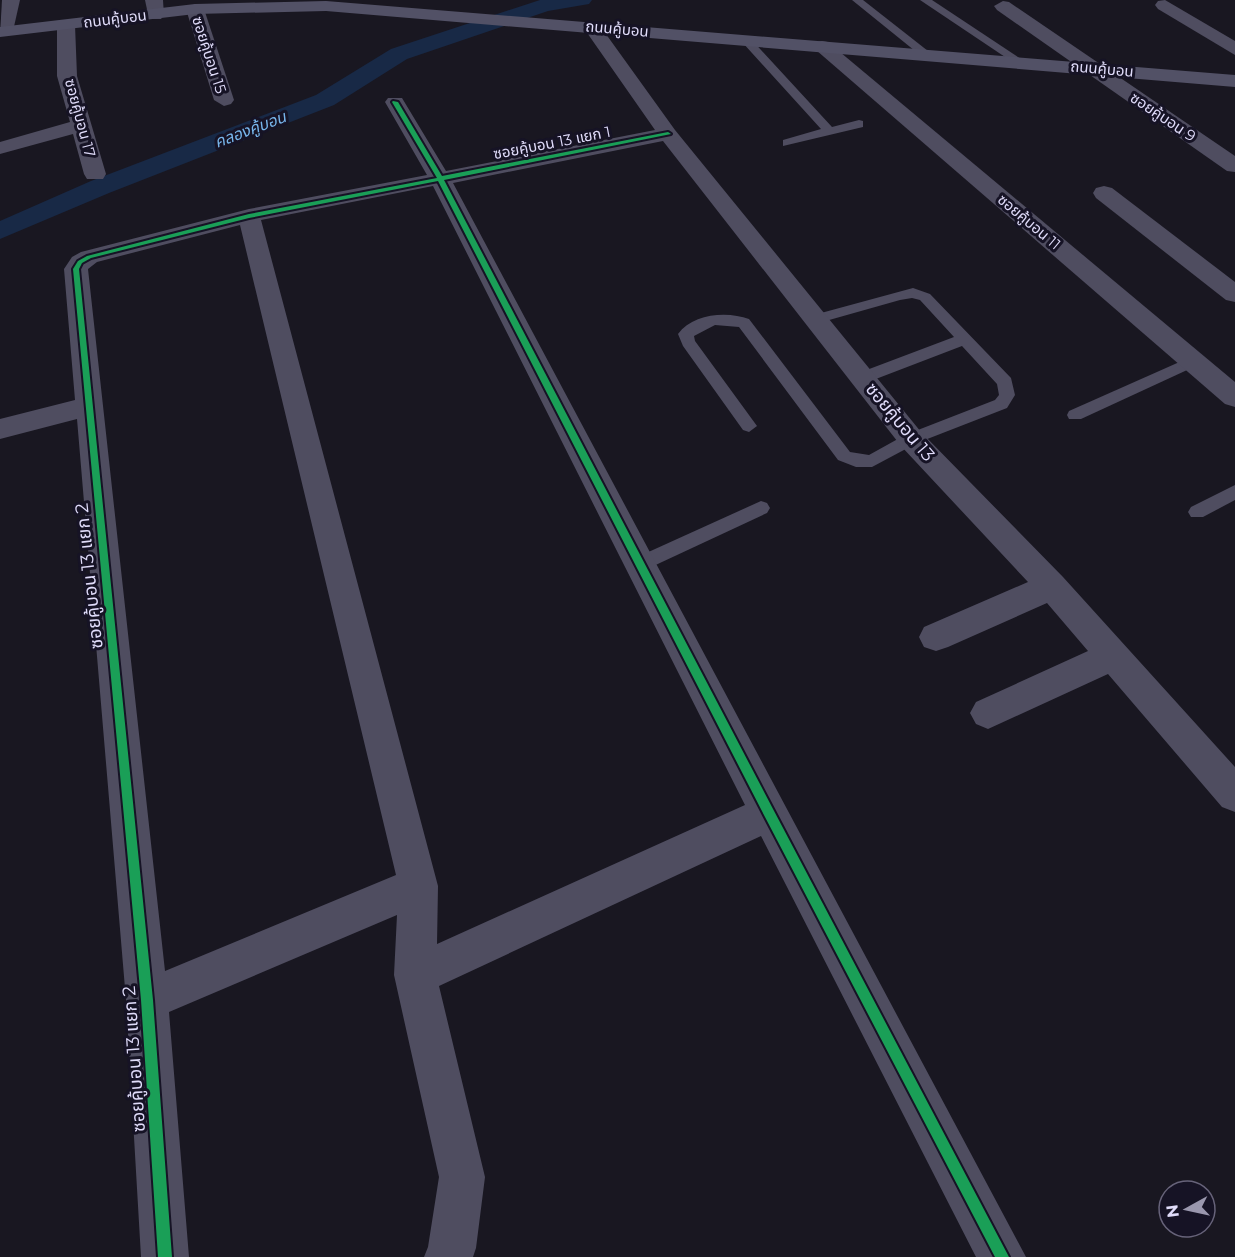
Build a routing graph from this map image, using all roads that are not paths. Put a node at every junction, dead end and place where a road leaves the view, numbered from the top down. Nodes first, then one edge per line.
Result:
1 (11, 0) edge
2 (857, 0) edge
3 (925, 0) edge
4 (326, 3) edge
5 (1164, 5) dead end
6 (1003, 6) dead end
7 (155, 7) edge
8 (195, 9) junction
9 (66, 25) junction
10 (591, 27) junction
11 (2, 31) edge
12 (746, 40) junction
13 (822, 46) junction
14 (1235, 49) edge
15 (924, 53) junction
16 (1018, 61) junction
17 (1090, 68) junction
18 (1235, 81) edge
19 (224, 100) dead end
20 (395, 102) dead end
21 (859, 124) dead end
22 (82, 125) junction
23 (829, 131) junction
24 (668, 134) junction
25 (787, 143) dead end
26 (0, 148) edge
27 (1235, 166) edge
28 (95, 174) dead end
29 (441, 180) junction
30 (1104, 193) dead end
31 (249, 216) junction
32 (1235, 294) edge
33 (815, 319) junction
34 (964, 339) junction
35 (1193, 361) junction
36 (862, 378) junction
37 (1235, 397) edge
38 (89, 406) junction
39 (1075, 415) dead end
40 (749, 426) dead end
41 (0, 429) edge
42 (911, 439) junction
43 (1235, 492) edge
44 (761, 508) dead end
45 (1197, 512) dead end
46 (640, 564) junction
47 (1052, 586) junction
48 (936, 637) dead end
49 (1112, 656) junction
50 (988, 713) dead end
51 (1235, 794) edge
52 (769, 813) junction
53 (418, 886) junction
54 (415, 975) junction
55 (147, 1000) junction
56 (165, 1257) edge
57 (448, 1257) edge
58 (1002, 1257) edge

1 - 11 street
2 - 15 lane
3 - 16 lane
4 - 8 main road, ถนนคู้บอน
4 - 10 main road, ถนนคู้บอน
5 - 14 street
6 - 17 street, ซอยคู้บอน 9
7 - 8 main road, ถนนคู้บอน
7 - 9 main road, ถนนคู้บอน
8 - 19 street, ซอยคู้บอน 15
9 - 11 main road, ถนนคู้บอน
9 - 22 street, ซอยคู้บอน 17
10 - 12 main road, ถนนคู้บอน
10 - 24 street, ซอยคู้บอน 13
12 - 13 main road, ถนนคู้บอน
12 - 23 lane
13 - 15 main road, ถนนคู้บอน
13 - 35 street, ซอยคู้บอน 11
15 - 16 main road, ถนนคู้บอน
16 - 17 main road, ถนนคู้บอน
17 - 18 main road, ถนนคู้บอน
17 - 27 street, ซอยคู้บอน 9
20 - 29 street
21 - 23 lane
22 - 26 street
22 - 28 street, ซอยคู้บอน 17
23 - 25 lane
24 - 29 street, ซอยคู้บอน 13 แยก 1
24 - 33 street, ซอยคู้บอน 13
29 - 31 street, ซอยคู้บอน 13 แยก 2
29 - 46 street
30 - 32 street
31 - 38 street, ซอยคู้บอน 13 แยก 2
31 - 53 street
33 - 34 lane
33 - 36 street, ซอยคู้บอน 13
34 - 36 lane
34 - 42 lane
35 - 37 street, ซอยคู้บอน 11
35 - 39 lane
36 - 42 street, ซอยคู้บอน 13
38 - 41 street
38 - 55 street, ซอยคู้บอน 13 แยก 2
40 - 42 lane
42 - 47 street, ซอยคู้บอน 13
43 - 45 lane
44 - 46 lane
46 - 52 street
47 - 48 street
47 - 49 street, ซอยคู้บอน 13
49 - 50 street
49 - 51 street, ซอยคู้บอน 13
52 - 54 street
52 - 58 street
53 - 54 street
53 - 55 street
54 - 57 street
55 - 56 street, ซอยคู้บอน 13 แยก 2

